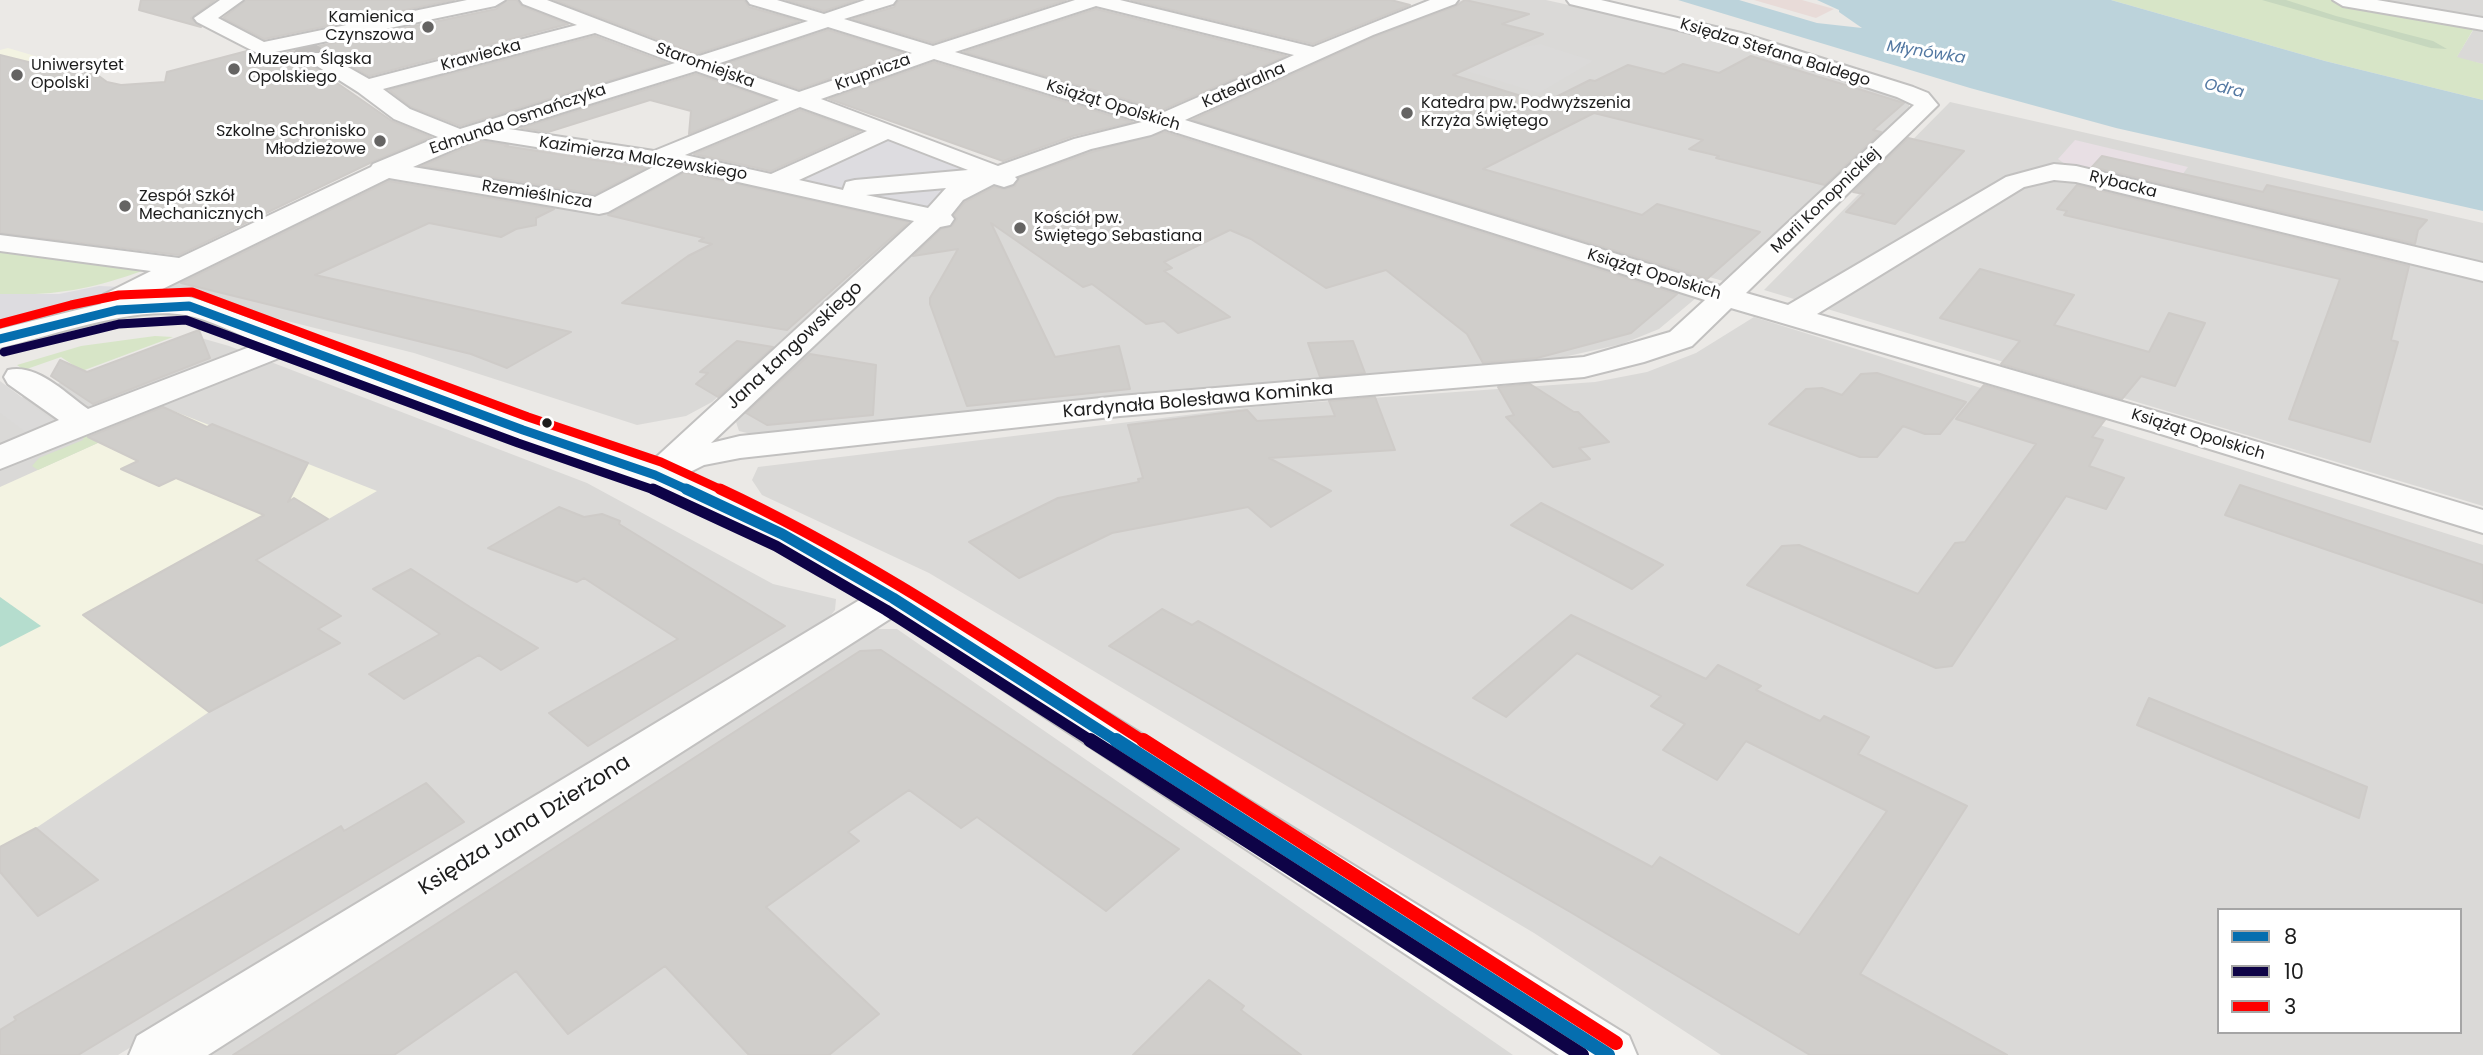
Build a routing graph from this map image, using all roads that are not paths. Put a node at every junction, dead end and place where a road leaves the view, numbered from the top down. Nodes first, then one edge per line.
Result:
1 (495, 0) edge
2 (530, 0) edge
3 (757, 0) edge
4 (886, 0) edge
5 (1095, 0) edge
6 (1406, 0) edge
7 (1577, 0) edge
8 (2343, 0) edge
9 (1441, 3) edge
10 (234, 4) edge
11 (2481, 20) edge
12 (827, 22) junction
13 (597, 26) junction
14 (308, 53) junction
15 (931, 53) junction
16 (1316, 54) junction
17 (693, 63) junction
18 (366, 87) junction
19 (800, 99) junction
20 (1927, 104) joint
21 (1165, 121) junction
22 (883, 131) junction
23 (468, 134) junction
24 (913, 142) junction
25 (669, 160) junction
26 (382, 169) junction
27 (1000, 177) junction
28 (770, 181) junction
29 (925, 182) junction
30 (817, 191) junction
31 (937, 218) junction
32 (0, 243) edge
33 (183, 267) junction
34 (2483, 272) edge
35 (146, 286) junction
36 (1726, 297) junction
37 (114, 311) junction
38 (1792, 316) junction
39 (221, 318) junction
40 (66, 328) junction
41 (0, 339) edge
42 (288, 343) junction
43 (10, 367) edge
44 (84, 422) junction
45 (700, 448) junction
46 (0, 458) edge
47 (655, 475) junction
48 (2483, 522) edge
49 (893, 598) junction
50 (158, 1055) edge
51 (1608, 1055) edge

1 - 14 street
2 - 13 street, Staromiejska
3 - 12 street, Książąt Opolskich
4 - 12 street, Edmunda Osmańczyka
5 - 15 street, Krupnicza
5 - 16 street
6 - 9 street
7 - 20 street, Księdza Stefana Baldego
8 - 11 street
9 - 16 street, Katedralna
10 - 14 street
12 - 15 street, Książąt Opolskich
12 - 17 street, Edmunda Osmańczyka
13 - 17 street, Staromiejska
13 - 18 street, Krawiecka
14 - 18 street, Kazimierza Malczewskiego
15 - 19 street, Krupnicza
15 - 21 street, Książąt Opolskich
16 - 21 street, Katedralna
17 - 19 street, Staromiejska
17 - 23 street, Edmunda Osmańczyka
18 - 23 street, Kazimierza Malczewskiego
19 - 22 street, Staromiejska
19 - 25 street, Krupnicza
20 - 36 street, Marii Konopnickiej
21 - 27 street, Katedralna
21 - 36 street, Książąt Opolskich
22 - 24 street, Staromiejska
22 - 28 street
23 - 25 street, Kazimierza Malczewskiego
23 - 26 street, Edmunda Osmańczyka
24 - 27 street, Staromiejska
24 - 29 street
25 - 26 street, Rzemieślnicza
25 - 28 street, Kazimierza Malczewskiego
26 - 33 street, Edmunda Osmańczyka
27 - 29 street
27 - 31 street, Jana Łangowskiego
28 - 30 street, Kazimierza Malczewskiego
29 - 30 street
29 - 31 street
30 - 31 street, Kazimierza Malczewskiego
31 - 45 street, Jana Łangowskiego
32 - 33 street
33 - 35 street, Edmunda Osmańczyka
34 - 38 street, Rybacka
35 - 37 street, Edmunda Osmańczyka
35 - 40 street, Edmunda Osmańczyka
36 - 38 street, Książąt Opolskich
36 - 45 street, Kardynała Bolesława Kominka
37 - 39 street
37 - 40 street, Edmunda Osmańczyka
38 - 48 street, Książąt Opolskich
39 - 40 street
39 - 42 street
40 - 41 street
40 - 43 street
42 - 44 street
42 - 47 street
43 - 44 street
44 - 46 street
45 - 47 street, Kardynała Bolesława Kominka
47 - 49 street
49 - 50 street, Księdza Jana Dzierżona
49 - 51 street

